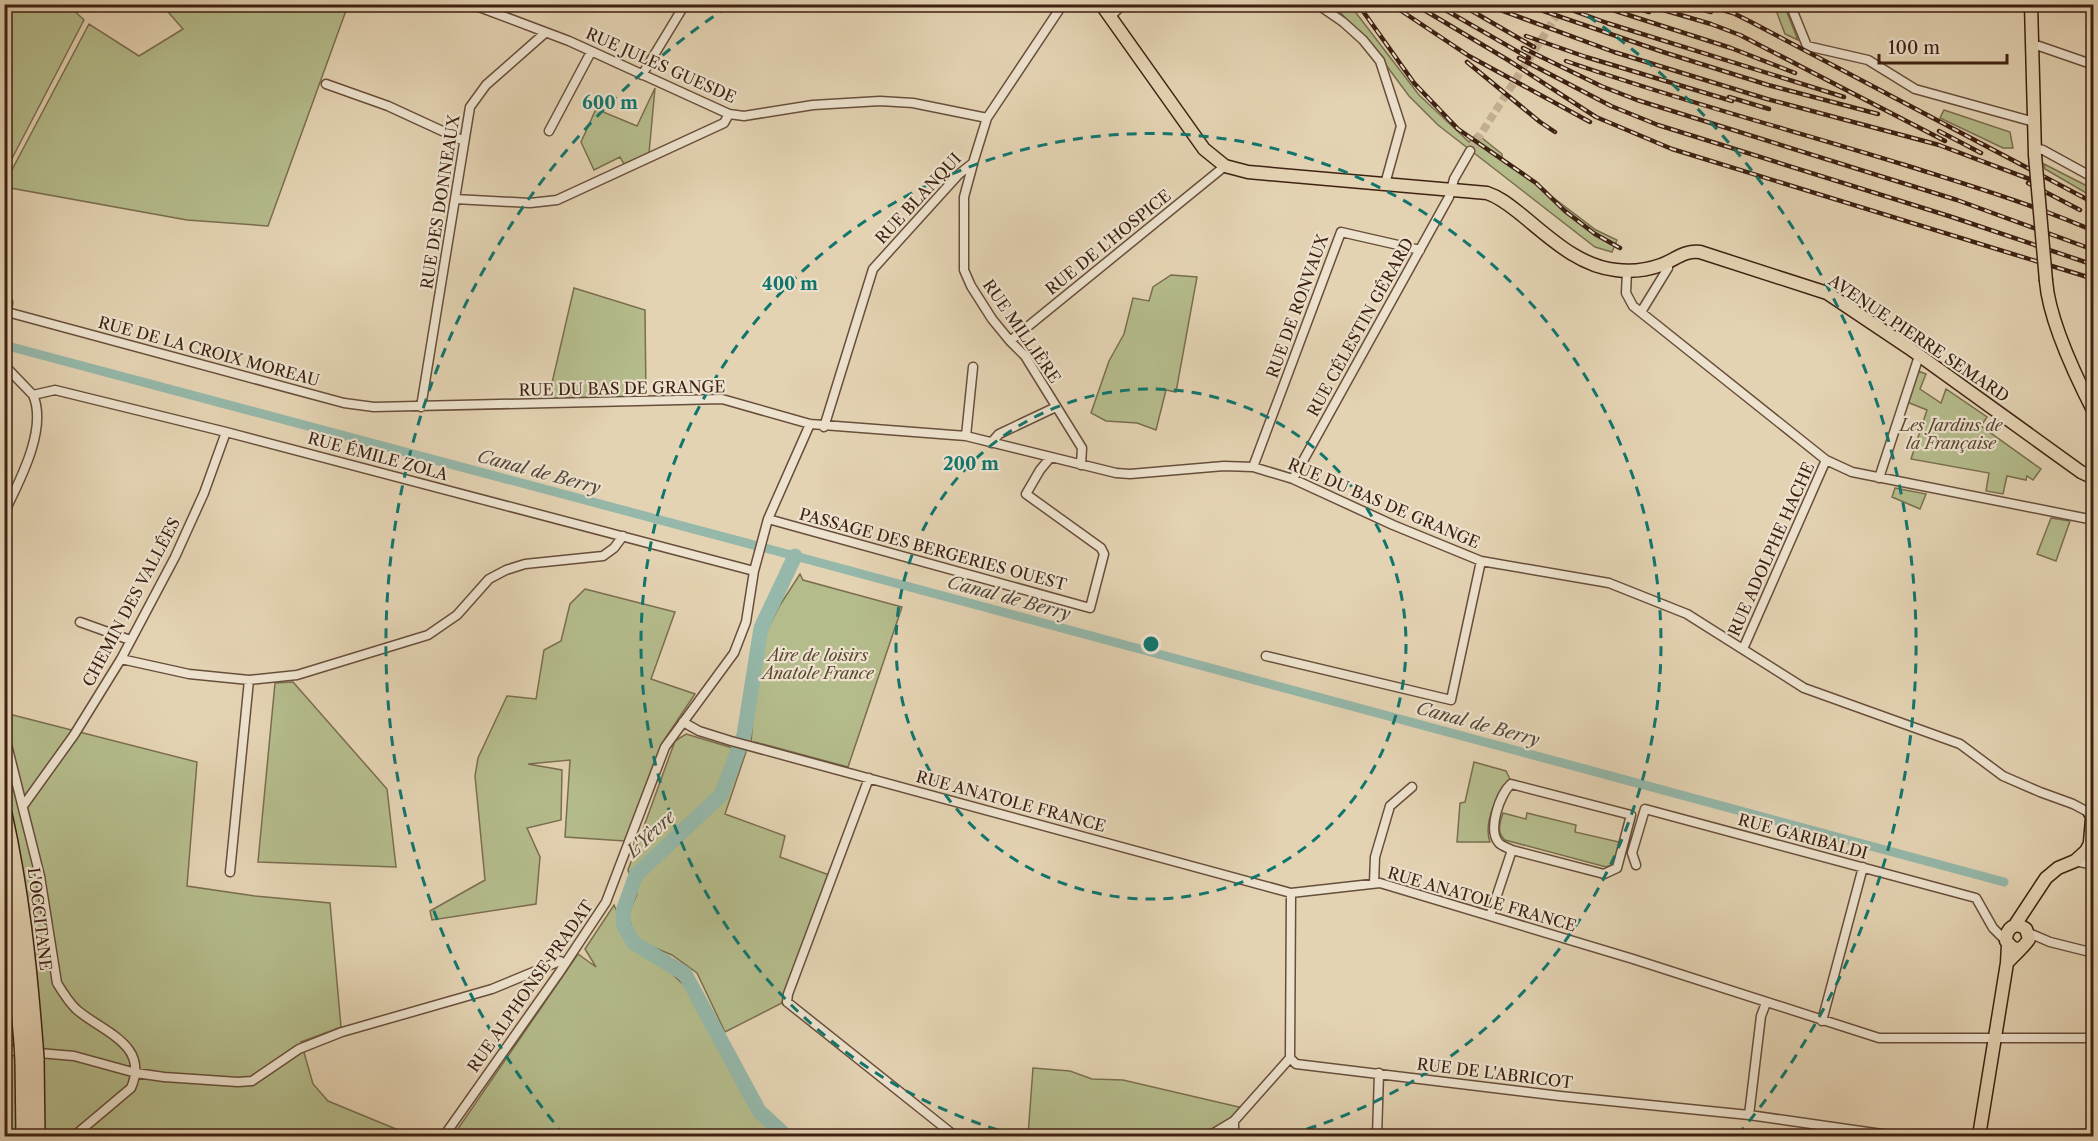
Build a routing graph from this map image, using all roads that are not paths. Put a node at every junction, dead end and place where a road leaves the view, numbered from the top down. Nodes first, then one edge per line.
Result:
1 (471, 4) edge
2 (685, 4) edge
3 (1063, 4) edge
4 (1101, 4) edge
5 (1123, 4) edge
6 (1317, 4) edge
7 (1790, 4) edge
8 (2031, 4) edge
9 (1110, 17) junction
10 (545, 33) junction
11 (2032, 46) junction
12 (591, 52) junction
13 (2094, 65) edge
14 (642, 75) junction
15 (326, 84) dead end
16 (729, 114) junction
17 (987, 118) junction
18 (2034, 122) junction
19 (549, 131) dead end
20 (464, 141) junction
21 (2034, 151) junction
22 (1470, 152) tunnel mouth
23 (973, 163) junction
24 (1225, 166) junction
25 (2094, 178) edge
26 (1385, 184) junction
27 (1451, 189) junction
28 (455, 200) junction
29 (1420, 250) junction
30 (1668, 268) dead end
31 (1627, 271) junction
32 (4, 297) edge
33 (6, 312) edge
34 (1641, 312) junction
35 (4, 325) edge
36 (1010, 341) junction
37 (1919, 356) junction
38 (5, 367) edge
39 (974, 367) dead end
40 (33, 395) junction
41 (421, 407) junction
42 (1056, 407) junction
43 (2094, 412) edge
44 (810, 424) junction
45 (824, 427) junction
46 (226, 432) junction
47 (966, 436) junction
48 (991, 443) junction
49 (1050, 458) junction
50 (1826, 460) junction
51 (1081, 465) junction
52 (1253, 467) junction
53 (2078, 468) junction
54 (2094, 471) edge
55 (1879, 478) junction
56 (2094, 478) edge
57 (1293, 479) junction
58 (4, 513) edge
59 (768, 519) junction
60 (2094, 520) edge
61 (623, 536) junction
62 (1480, 561) junction
63 (754, 571) junction
64 (80, 622) dead end
65 (130, 640) junction
66 (1743, 649) junction
67 (1266, 656) dead end
68 (122, 658) junction
69 (249, 680) junction
70 (683, 722) junction
71 (4, 733) edge
72 (869, 778) junction
73 (1412, 787) dead end
74 (23, 806) junction
75 (2092, 812) edge
76 (4, 814) edge
77 (2092, 839) edge
78 (1512, 850) junction
79 (2075, 861) junction
80 (1636, 865) dead end
81 (2094, 866) edge
82 (1863, 867) junction
83 (230, 872) dead end
84 (1374, 884) junction
85 (4, 885) edge
86 (1291, 893) junction
87 (1490, 916) junction
88 (2017, 937) junction
89 (2094, 952) edge
90 (564, 964) junction
91 (1766, 1003) junction
92 (1822, 1021) junction
93 (1995, 1037) junction
94 (2094, 1038) edge
95 (4, 1050) edge
96 (29, 1052) junction
97 (1290, 1058) junction
98 (136, 1073) junction
99 (1379, 1073) junction
100 (1749, 1115) junction
101 (1234, 1121) junction
102 (2094, 1134) edge
103 (2051, 1136) edge
104 (24, 1137) edge
105 (37, 1137) edge
106 (74, 1137) edge
107 (444, 1137) edge
108 (955, 1137) edge
109 (1209, 1137) edge
110 (1234, 1137) edge
111 (1377, 1137) edge
112 (1921, 1137) edge
113 (1979, 1137) edge
114 (2003, 1137) edge

1 - 10 street, RUE JULES GUESDE
2 - 14 street
3 - 17 street, RUE BLANQUI
4 - 9 main road
5 - 9 street
6 - 26 street
7 - 18 street
8 - 11 main road
9 - 24 main road
10 - 12 street, RUE JULES GUESDE
10 - 20 street, RUE DES DONNEAUX
11 - 13 street
11 - 18 main road
12 - 14 street, RUE JULES GUESDE
12 - 19 street
14 - 16 street, RUE JULES GUESDE
15 - 20 street
16 - 17 street, RUE JULES GUESDE
16 - 28 street
17 - 23 street, RUE BLANQUI
18 - 21 main road
20 - 28 street, RUE DES DONNEAUX
21 - 25 street
21 - 43 main road, bridge
22 - 27 street, RUE CÉLESTIN GÉRARD
23 - 36 street, RUE MILLIÈRE
23 - 45 street, RUE BLANQUI
24 - 26 main road
24 - 36 street, RUE DE L'HOSPICE
26 - 27 main road
27 - 29 street, RUE CÉLESTIN GÉRARD
27 - 31 main road
28 - 41 street, RUE DES DONNEAUX
29 - 52 street, RUE DE RONVAUX
29 - 57 street, RUE CÉLESTIN GÉRARD
30 - 34 street
31 - 34 street
31 - 37 main road, AVENUE PIERRE SEMARD
32 - 33 street
33 - 35 street
33 - 41 street, RUE DE LA CROIX MOREAU
34 - 50 street
36 - 42 street, RUE MILLIÈRE
37 - 53 main road, AVENUE PIERRE SEMARD
37 - 55 street
38 - 40 street
39 - 47 street
40 - 46 street, RUE ÉMILE ZOLA
40 - 58 street
41 - 44 street, RUE DU BAS DE GRANGE
42 - 48 street, RUE MILLIÈRE
42 - 51 street, RUE MILLIÈRE
44 - 45 street, RUE DU BAS DE GRANGE
44 - 59 street, RUE ALPHONSE PRADAT
45 - 47 street, RUE DU BAS DE GRANGE
46 - 61 street, RUE ÉMILE ZOLA
46 - 65 street, CHEMIN DES VALLÉES
47 - 48 street, RUE DU BAS DE GRANGE
48 - 49 street, RUE DU BAS DE GRANGE
49 - 51 street, RUE DU BAS DE GRANGE
49 - 59 street, PASSAGE DES BERGERIES OUEST
50 - 55 street
50 - 66 street, RUE ADOLPHE HACHE
51 - 52 street, RUE DU BAS DE GRANGE
52 - 57 street, RUE DU BAS DE GRANGE
53 - 54 main road, AVENUE PIERRE SEMARD
53 - 56 main road, AVENUE PIERRE SEMARD
55 - 60 street
57 - 62 street, RUE DU BAS DE GRANGE
59 - 63 street, RUE ALPHONSE PRADAT
61 - 63 street, RUE ÉMILE ZOLA
61 - 69 street
62 - 66 street, RUE DU BAS DE GRANGE
62 - 67 street
63 - 70 street, RUE ALPHONSE PRADAT
64 - 65 street
65 - 68 street, CHEMIN DES VALLÉES
66 - 75 street, RUE DU BAS DE GRANGE
68 - 69 street
68 - 74 street, CHEMIN DES VALLÉES
69 - 83 street
70 - 72 street, RUE ANATOLE FRANCE
70 - 90 street, RUE ALPHONSE PRADAT
71 - 74 street
72 - 86 street, RUE ANATOLE FRANCE
72 - 108 street
73 - 84 street
74 - 98 street
75 - 77 main road
76 - 96 highway, L'OCCITANE
77 - 79 main road
78 - 78 street
78 - 87 street
79 - 81 street
79 - 88 main road
80 - 82 street, RUE GARIBALDI
82 - 88 street, RUE GARIBALDI
82 - 92 street
84 - 86 street, RUE ANATOLE FRANCE
84 - 87 street, RUE ANATOLE FRANCE
85 - 96 highway, L'OCCITANE
86 - 97 street
87 - 91 street, RUE ANATOLE FRANCE
88 - 89 street, RUE GARIBALDI
88 - 93 main road
90 - 98 street
90 - 107 street, RUE ALPHONSE PRADAT
91 - 92 street, RUE ANATOLE FRANCE
91 - 100 street
92 - 93 street, RUE ANATOLE FRANCE
93 - 94 street, RUE ANATOLE FRANCE
93 - 113 main road
95 - 98 street
96 - 104 highway, L'OCCITANE
96 - 105 highway, L'OCCITANE
97 - 99 street, RUE DE L'ABRICOT
97 - 101 street
98 - 106 street
99 - 100 street, RUE DE L'ABRICOT
99 - 111 street
100 - 112 street, RUE DE L'ABRICOT
101 - 109 street
101 - 110 street
102 - 103 street
103 - 114 street

